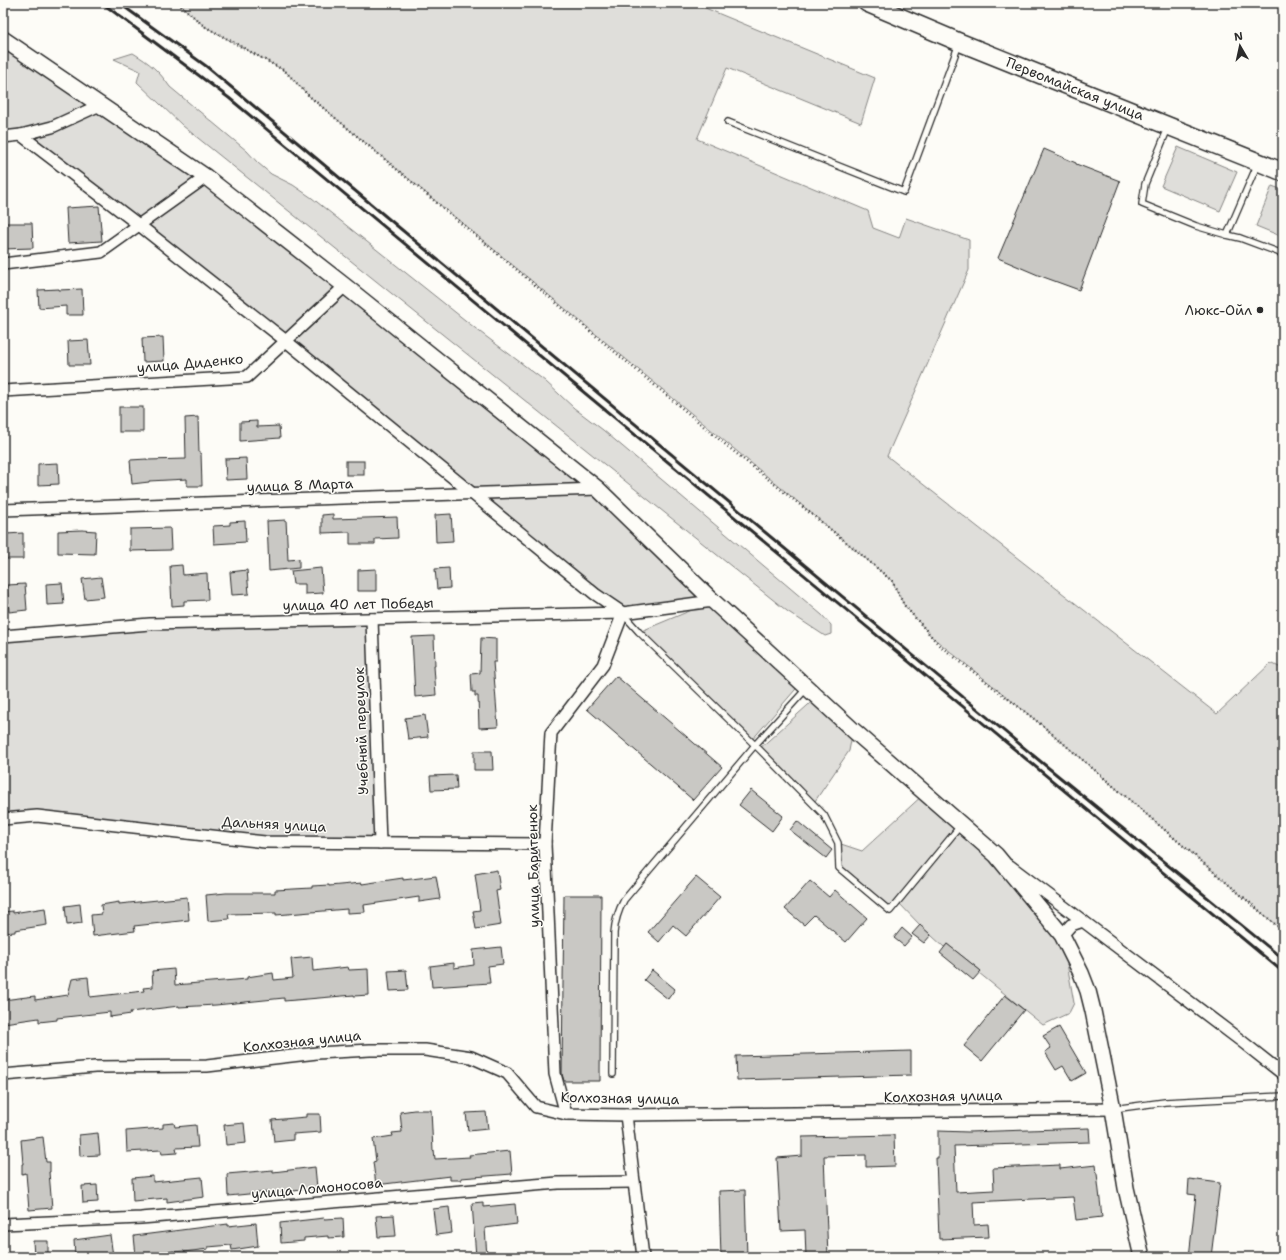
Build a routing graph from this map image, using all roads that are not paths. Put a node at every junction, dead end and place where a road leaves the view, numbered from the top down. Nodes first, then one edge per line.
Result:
1 (867, 3) edge
2 (3, 39) edge
3 (959, 42) junction
4 (100, 104) junction
5 (728, 122) dead end
6 (1168, 126) junction
7 (21, 135) junction
8 (3, 137) edge
9 (1258, 163) junction
10 (1283, 172) edge
11 (206, 177) junction
12 (139, 225) junction
13 (1227, 235) junction
14 (1283, 254) edge
15 (3, 264) edge
16 (345, 286) junction
17 (286, 341) junction
18 (3, 391) edge
19 (598, 489) junction
20 (472, 493) junction
21 (3, 510) edge
22 (713, 601) junction
23 (623, 614) junction
24 (372, 619) junction
25 (3, 636) edge
26 (807, 688) junction
27 (755, 746) junction
28 (3, 819) edge
29 (961, 825) junction
30 (380, 843) junction
31 (545, 844) junction
32 (996, 855) junction
33 (1083, 921) junction
34 (1062, 935) junction
35 (613, 1074) dead end
36 (1283, 1074) edge
37 (3, 1075) edge
38 (1283, 1096) edge
39 (1113, 1109) junction
40 (566, 1114) junction
41 (626, 1115) junction
42 (634, 1182) junction
43 (3, 1224) edge
44 (642, 1257) edge
45 (1142, 1257) edge

1 - 3 main road, Первомайская улица
2 - 4 street
3 - 5 lane
3 - 6 main road, Первомайская улица
4 - 7 street
4 - 11 street
6 - 9 main road, Первомайская улица
6 - 13 lane
7 - 8 street
7 - 12 street
9 - 10 main road, Первомайская улица
9 - 13 lane
11 - 12 street
11 - 16 street
12 - 15 street
12 - 17 street
13 - 14 lane
16 - 17 street, улица Диденко
16 - 19 street
17 - 18 street, улица Диденко
17 - 20 street
19 - 20 street, улица 8 Марта
19 - 22 street
20 - 21 street, улица 8 Марта
20 - 23 street
22 - 23 street, улица 40 лет Победы
22 - 26 street
23 - 24 street, улица 40 лет Победы
23 - 27 lane
23 - 31 street, улица Баритенюк
24 - 25 street, улица 40 лет Победы
24 - 30 street, Учебный переулок
26 - 27 lane
26 - 29 street
27 - 29 lane
27 - 35 lane
28 - 30 street, Дальняя улица
29 - 32 street
30 - 31 street, Дальняя улица
31 - 40 street, улица Баритенюк
32 - 33 street
32 - 34 street
33 - 34 street
33 - 36 street
34 - 39 street
37 - 40 street, Колхозная улица
38 - 39 lane
39 - 41 street, Колхозная улица
39 - 45 street
40 - 41 street, Колхозная улица
41 - 42 street
42 - 43 street, улица Ломоносова
42 - 44 street

